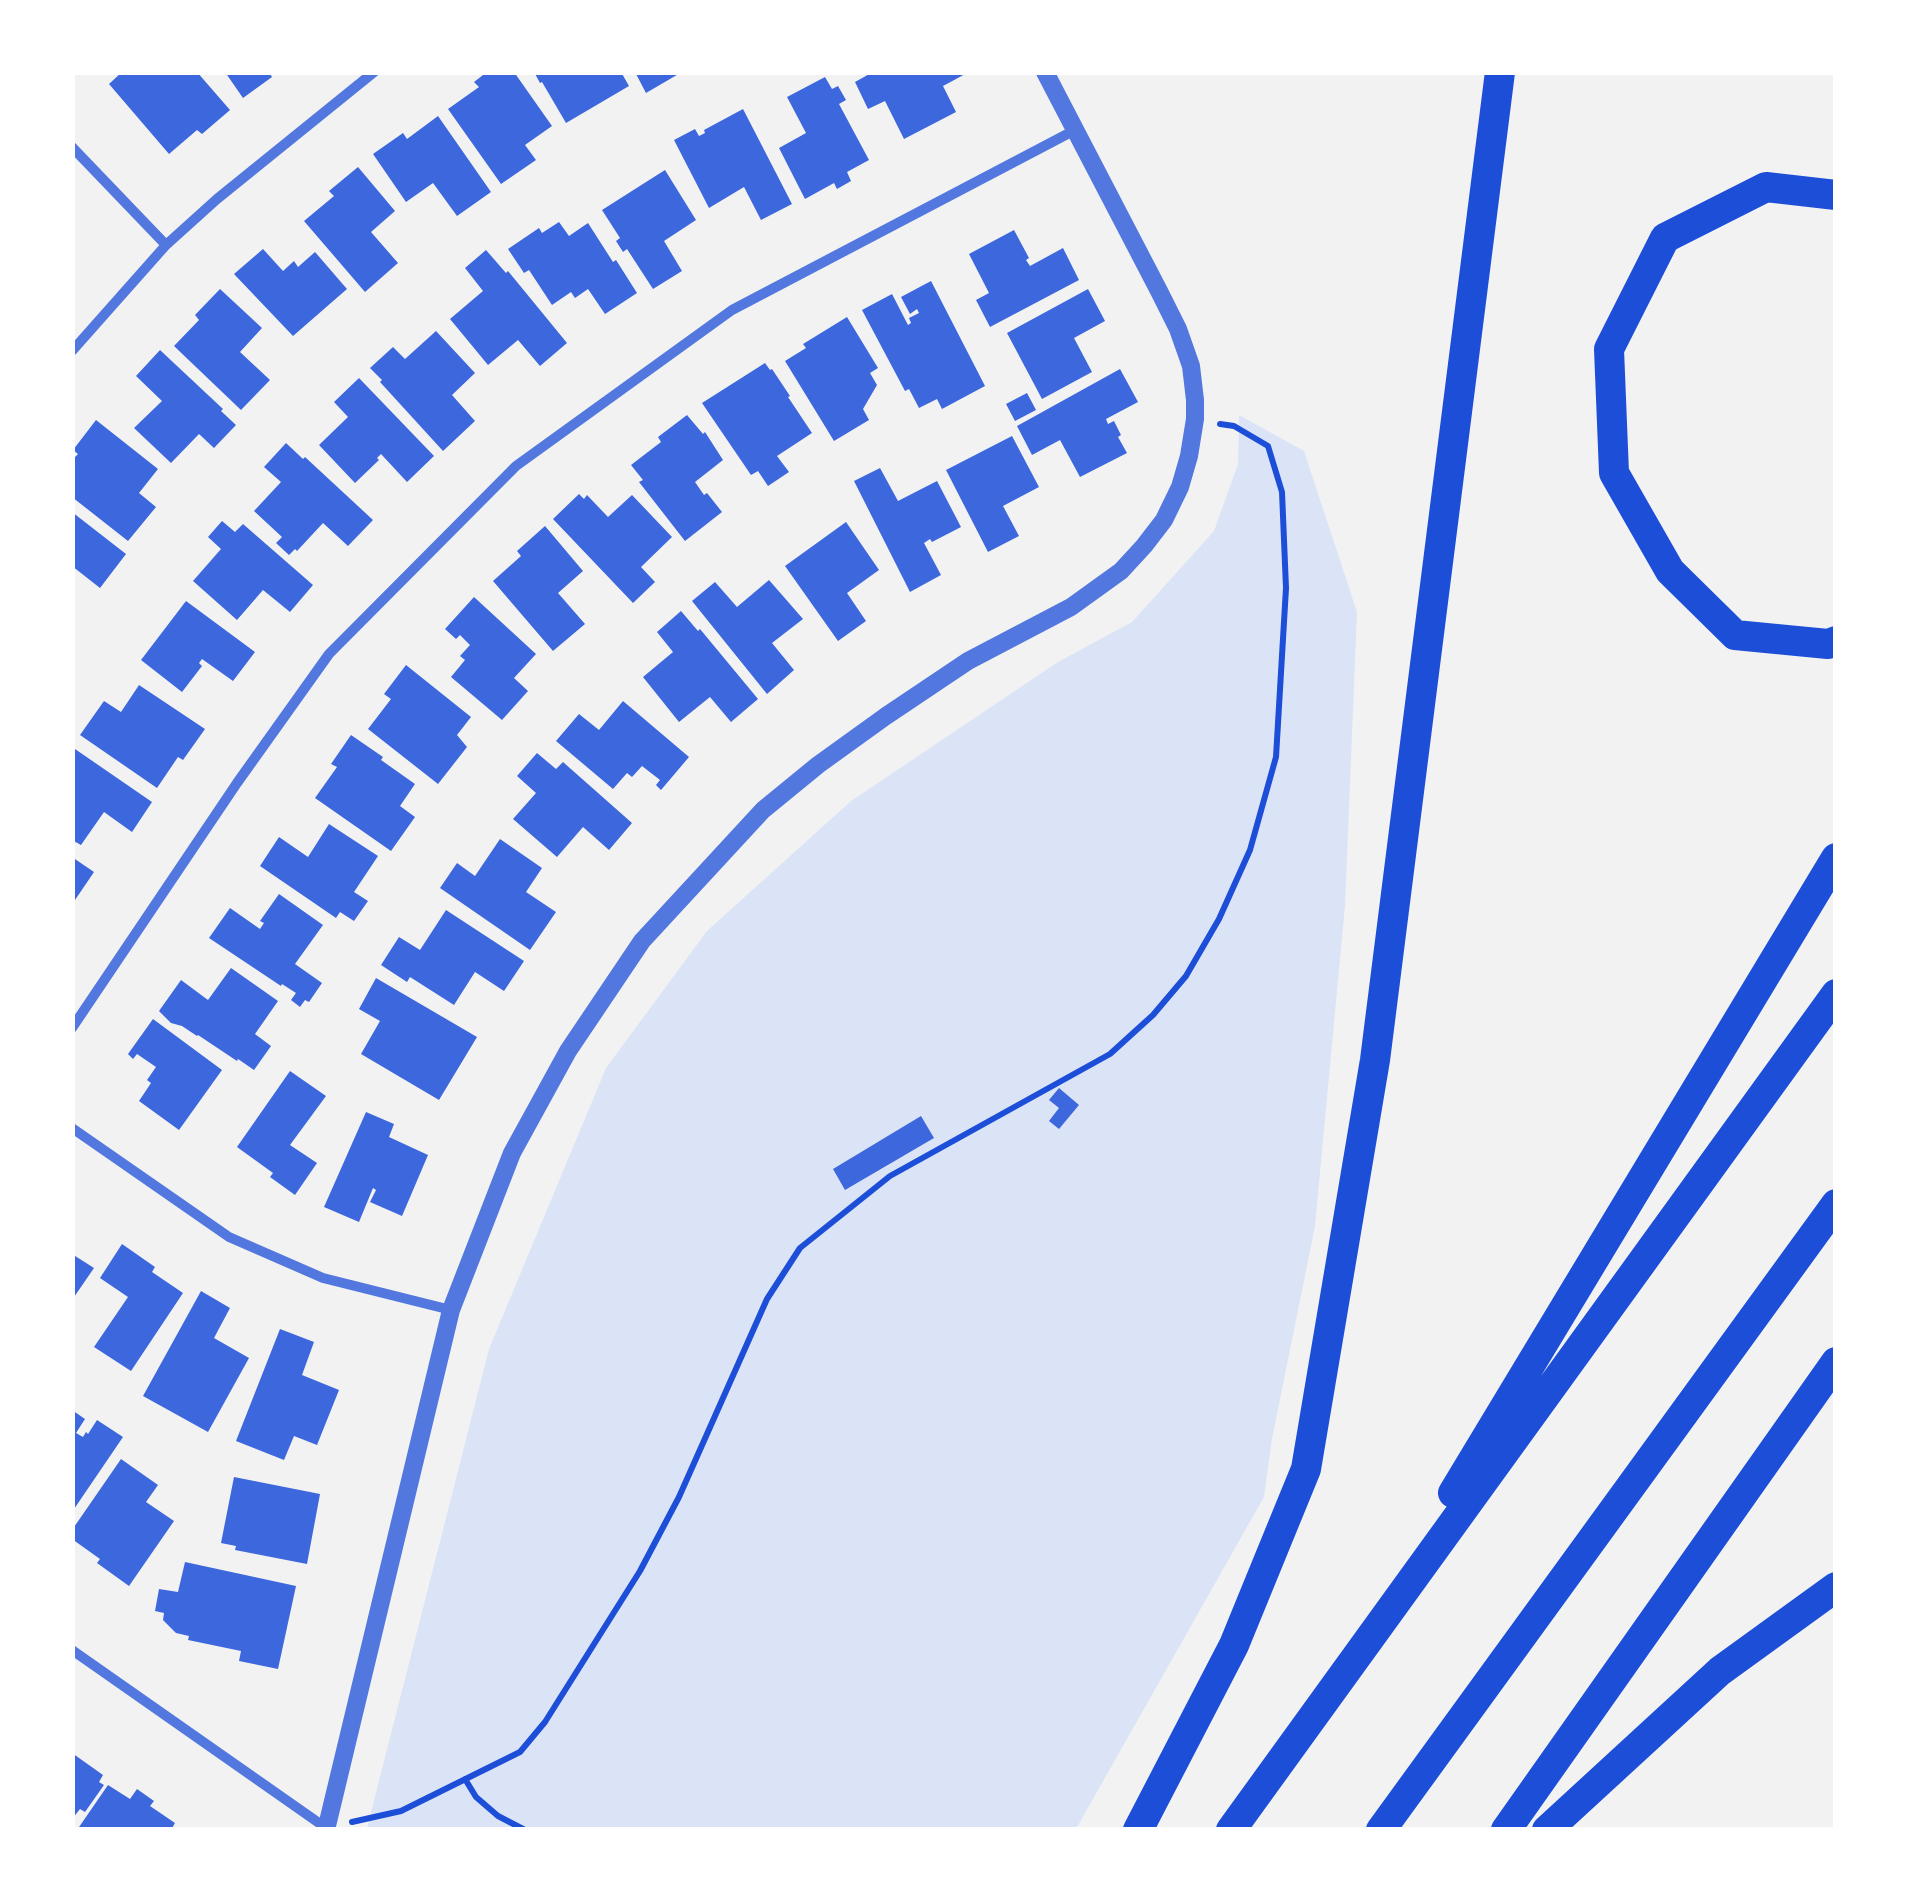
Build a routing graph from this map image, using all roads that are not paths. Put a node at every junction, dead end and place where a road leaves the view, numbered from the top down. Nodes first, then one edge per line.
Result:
1 (374, 72) edge
2 (1044, 72) edge
3 (1500, 72) edge
4 (1074, 130) junction
5 (72, 148) edge
6 (1836, 195) edge
7 (166, 245) junction
8 (72, 351) edge
9 (1836, 642) edge
10 (1836, 858) edge
11 (1836, 994) edge
12 (72, 1028) edge
13 (72, 1128) edge
14 (1836, 1204) edge
15 (451, 1310) junction
16 (1836, 1362) edge
17 (1836, 1586) edge
18 (72, 1650) edge
19 (1348, 1668) junction
20 (327, 1829) edge
21 (1138, 1830) edge
22 (1231, 1830) edge
23 (1381, 1830) edge
24 (1506, 1830) edge
25 (1547, 1830) edge

1 - 7 street
2 - 4 street
3 - 21 highway
4 - 12 street
4 - 15 street
5 - 7 street
6 - 9 highway
7 - 8 street
10 - 19 highway
11 - 19 highway
13 - 15 street
14 - 23 highway
15 - 20 street
16 - 24 highway
17 - 25 highway
18 - 20 street
19 - 22 highway

